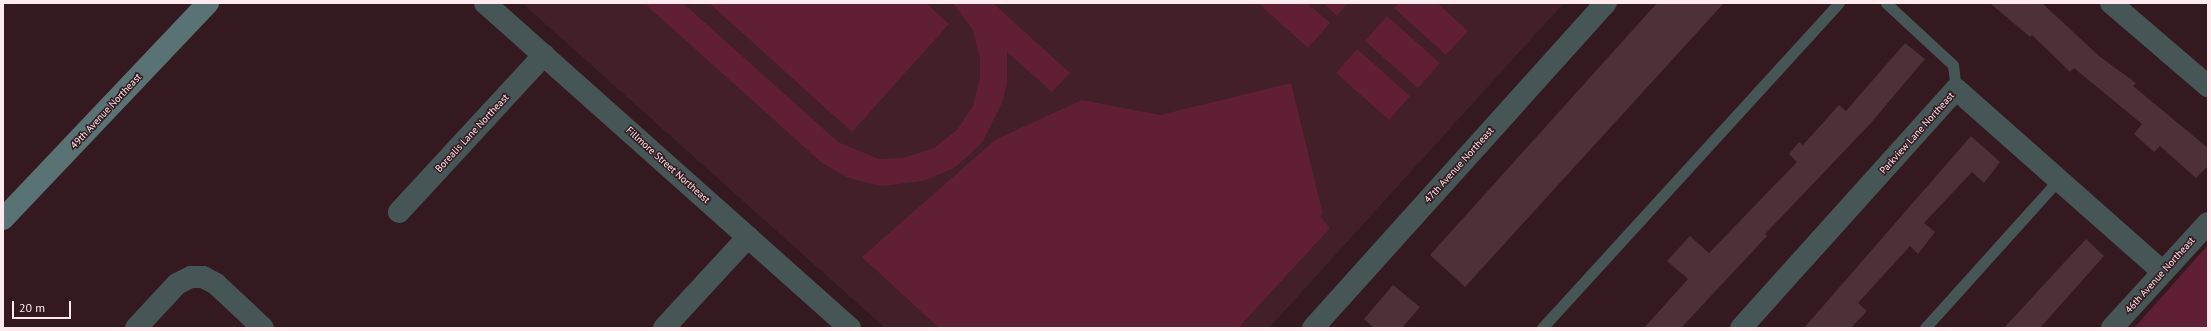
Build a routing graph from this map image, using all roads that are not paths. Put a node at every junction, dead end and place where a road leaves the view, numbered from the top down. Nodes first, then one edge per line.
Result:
1 (208, 3) edge
2 (485, 3) edge
3 (1606, 3) edge
4 (1839, 3) edge
5 (1886, 3) edge
6 (2112, 3) edge
7 (544, 55) junction
8 (2208, 86) edge
9 (1956, 89) junction
10 (2059, 179) junction
11 (399, 212) dead end
12 (3, 219) edge
13 (2208, 222) edge
14 (748, 237) junction
15 (2163, 272) junction
16 (136, 328) edge
17 (264, 328) edge
18 (664, 328) edge
19 (850, 328) edge
20 (1313, 328) edge
21 (1542, 328) edge
22 (1741, 328) edge
23 (1925, 328) edge
24 (2112, 328) edge

1 - 12 street, 49th Avenue Northeast
2 - 7 street, Fillmore Street Northeast
3 - 20 street, 47th Avenue Northeast
4 - 21 lane
5 - 9 lane
6 - 8 street
7 - 11 street, Borealis Lane Northeast
7 - 14 street, Fillmore Street Northeast
9 - 10 street, Parkview Lane Northeast
9 - 22 street, Parkview Lane Northeast
10 - 15 street, Parkview Lane Northeast
10 - 23 lane
13 - 15 street, 46th Avenue Northeast
14 - 18 street
14 - 19 street, Fillmore Street Northeast
15 - 24 street, 46th Avenue Northeast
16 - 17 street

